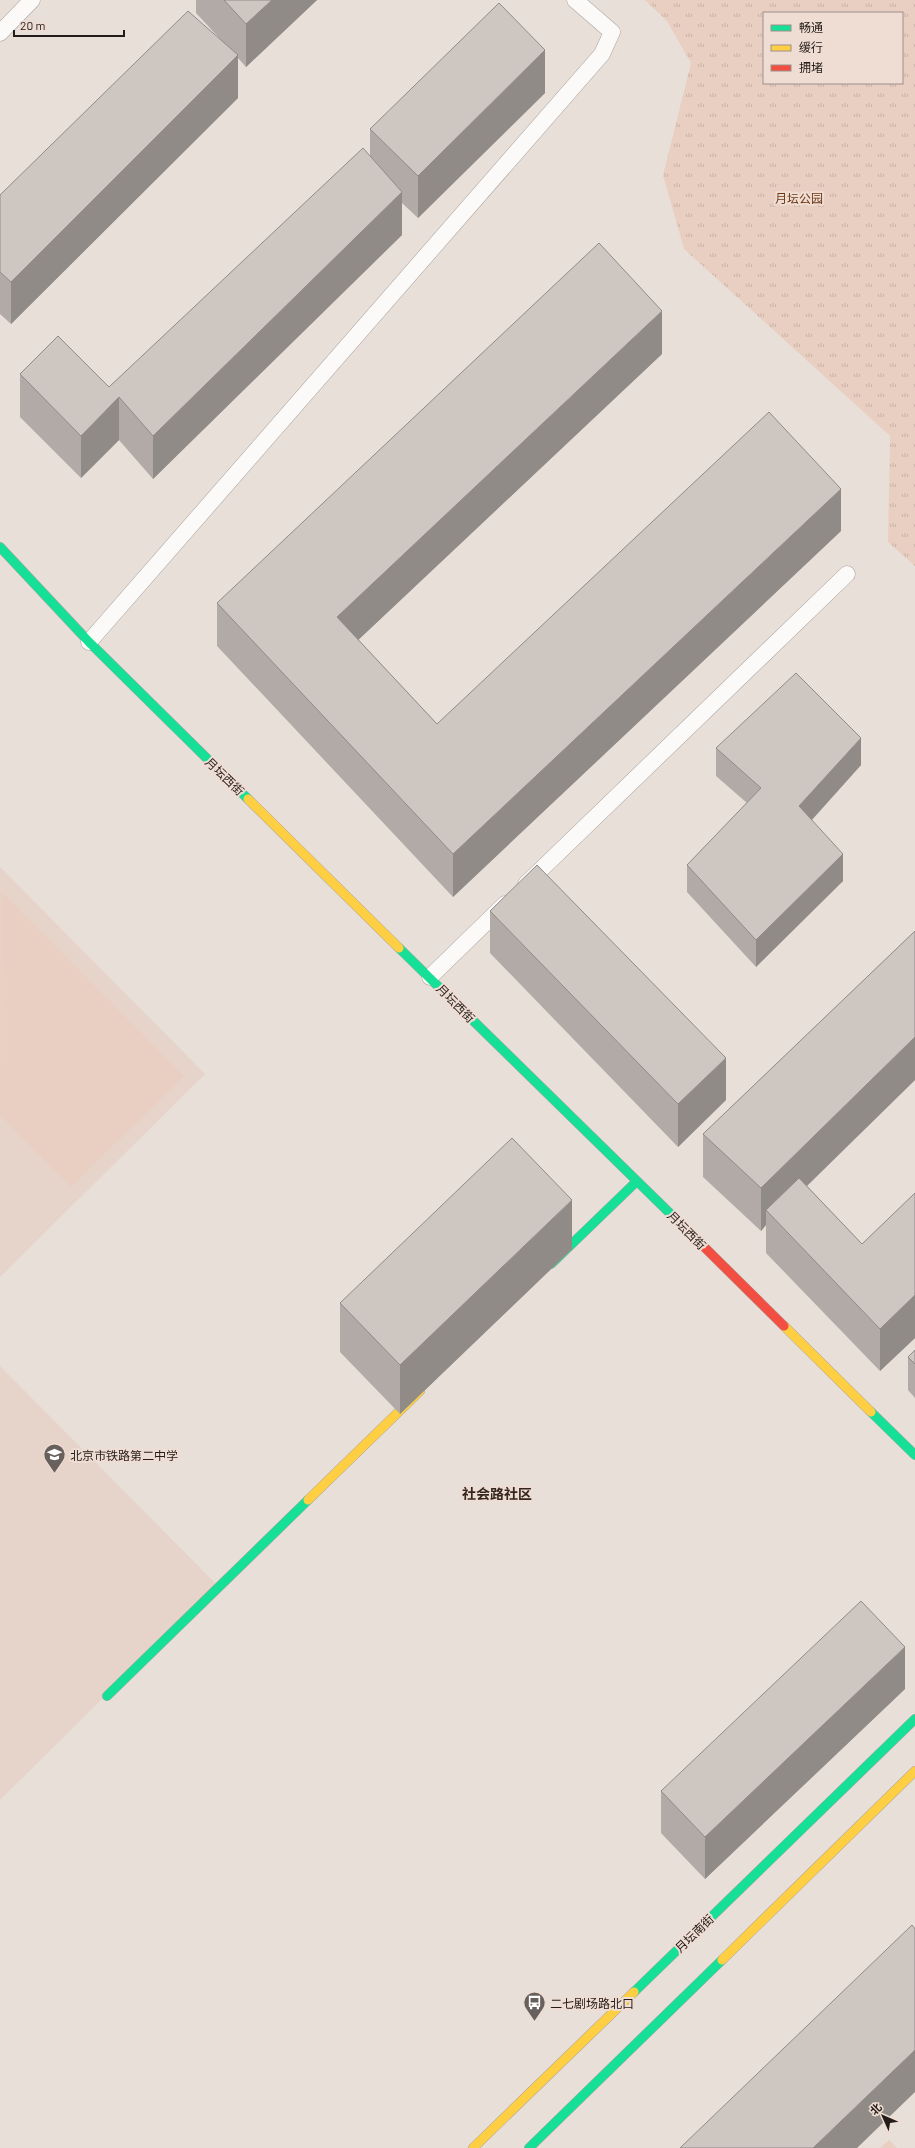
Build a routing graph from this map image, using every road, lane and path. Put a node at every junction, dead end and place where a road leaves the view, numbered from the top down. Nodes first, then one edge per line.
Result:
1 (32, 0) edge
2 (575, 0) edge
3 (0, 33) edge
4 (0, 547) edge
5 (847, 574) dead end
6 (88, 642) junction
7 (430, 977) junction
8 (637, 1180) junction
9 (544, 1271) edge
10 (425, 1387) dead end
11 (915, 1455) edge
12 (107, 1696) dead end
13 (915, 1719) edge
14 (915, 1771) edge
15 (473, 2148) edge
16 (529, 2148) edge

1 - 3 lane
2 - 6 lane
4 - 6 street, 月坛西街
5 - 7 lane
6 - 7 street, 月坛西街
7 - 8 street, 月坛西街
8 - 9 street
8 - 11 street, 月坛西街
10 - 12 street
13 - 15 street, 月坛南街
14 - 16 street

